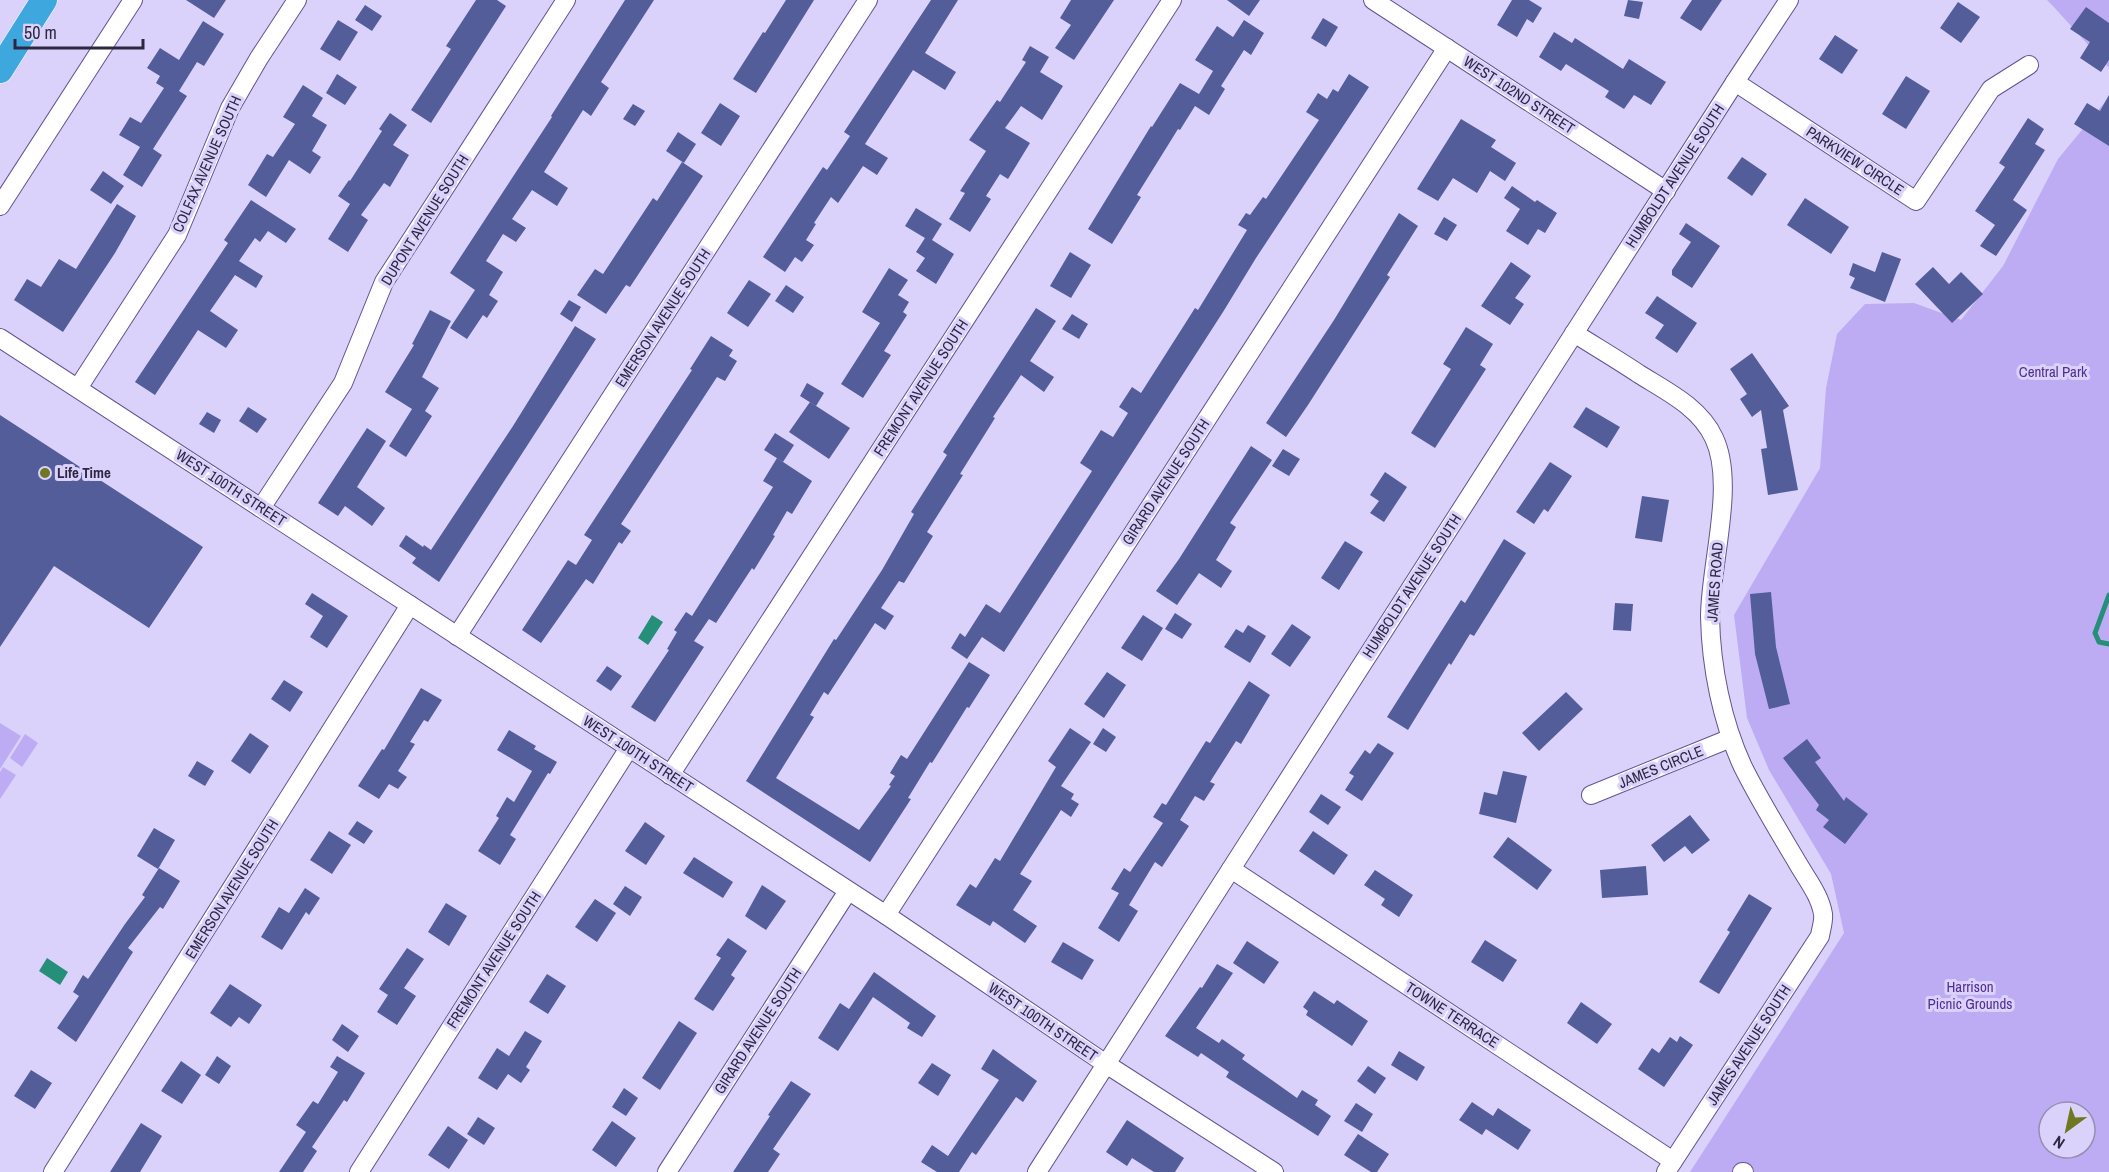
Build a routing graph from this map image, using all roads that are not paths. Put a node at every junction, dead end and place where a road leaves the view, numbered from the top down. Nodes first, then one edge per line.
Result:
1 (44, 0) edge
2 (133, 0) edge
3 (297, 0) edge
4 (567, 0) edge
5 (868, 0) edge
6 (1172, 0) edge
7 (1373, 0) edge
8 (1789, 0) edge
9 (1447, 48) junction
10 (2029, 65) dead end
11 (0, 70) edge
12 (1735, 82) junction
13 (1666, 191) junction
14 (0, 206) edge
15 (1574, 333) junction
16 (0, 338) edge
17 (78, 388) junction
18 (261, 508) junction
19 (410, 605) junction
20 (457, 636) junction
21 (1731, 738) junction
22 (629, 748) junction
23 (670, 775) junction
24 (1591, 795) dead end
25 (1231, 869) junction
26 (848, 891) junction
27 (886, 915) junction
28 (1824, 916) joint
29 (1106, 1064) junction
30 (1670, 1166) edge
31 (53, 1172) edge
32 (358, 1172) edge
33 (667, 1172) edge
34 (1036, 1172) edge
35 (1274, 1172) edge

1 - 11 highway
2 - 14 street
3 - 17 street, COLFAX AVENUE SOUTH
4 - 18 street, DUPONT AVENUE SOUTH
5 - 20 street, EMERSON AVENUE SOUTH
6 - 23 street, FREMONT AVENUE SOUTH
7 - 9 street, WEST 102ND STREET
8 - 12 street, HUMBOLDT AVENUE SOUTH
9 - 13 street, WEST 102ND STREET
9 - 27 street, GIRARD AVENUE SOUTH
10 - 12 street, PARKVIEW CIRCLE
12 - 13 street, HUMBOLDT AVENUE SOUTH
13 - 15 street, HUMBOLDT AVENUE SOUTH
15 - 21 street, JAMES ROAD
15 - 25 street, HUMBOLDT AVENUE SOUTH
16 - 17 street, WEST 100TH STREET
17 - 18 street, WEST 100TH STREET
18 - 19 street, WEST 100TH STREET
19 - 20 street, WEST 100TH STREET
19 - 31 street, EMERSON AVENUE SOUTH
20 - 22 street, WEST 100TH STREET
21 - 24 street, JAMES CIRCLE
21 - 28 street, JAMES ROAD
22 - 23 street, WEST 100TH STREET
22 - 32 street, FREMONT AVENUE SOUTH
23 - 26 street, WEST 100TH STREET
25 - 29 street, HUMBOLDT AVENUE SOUTH
25 - 30 street, TOWNE TERRACE
26 - 27 street, WEST 100TH STREET
26 - 33 street, GIRARD AVENUE SOUTH
27 - 29 street, WEST 100TH STREET
28 - 30 street, JAMES AVENUE SOUTH
29 - 34 street, HUMBOLDT AVENUE SOUTH
29 - 35 street, WEST 100TH STREET

